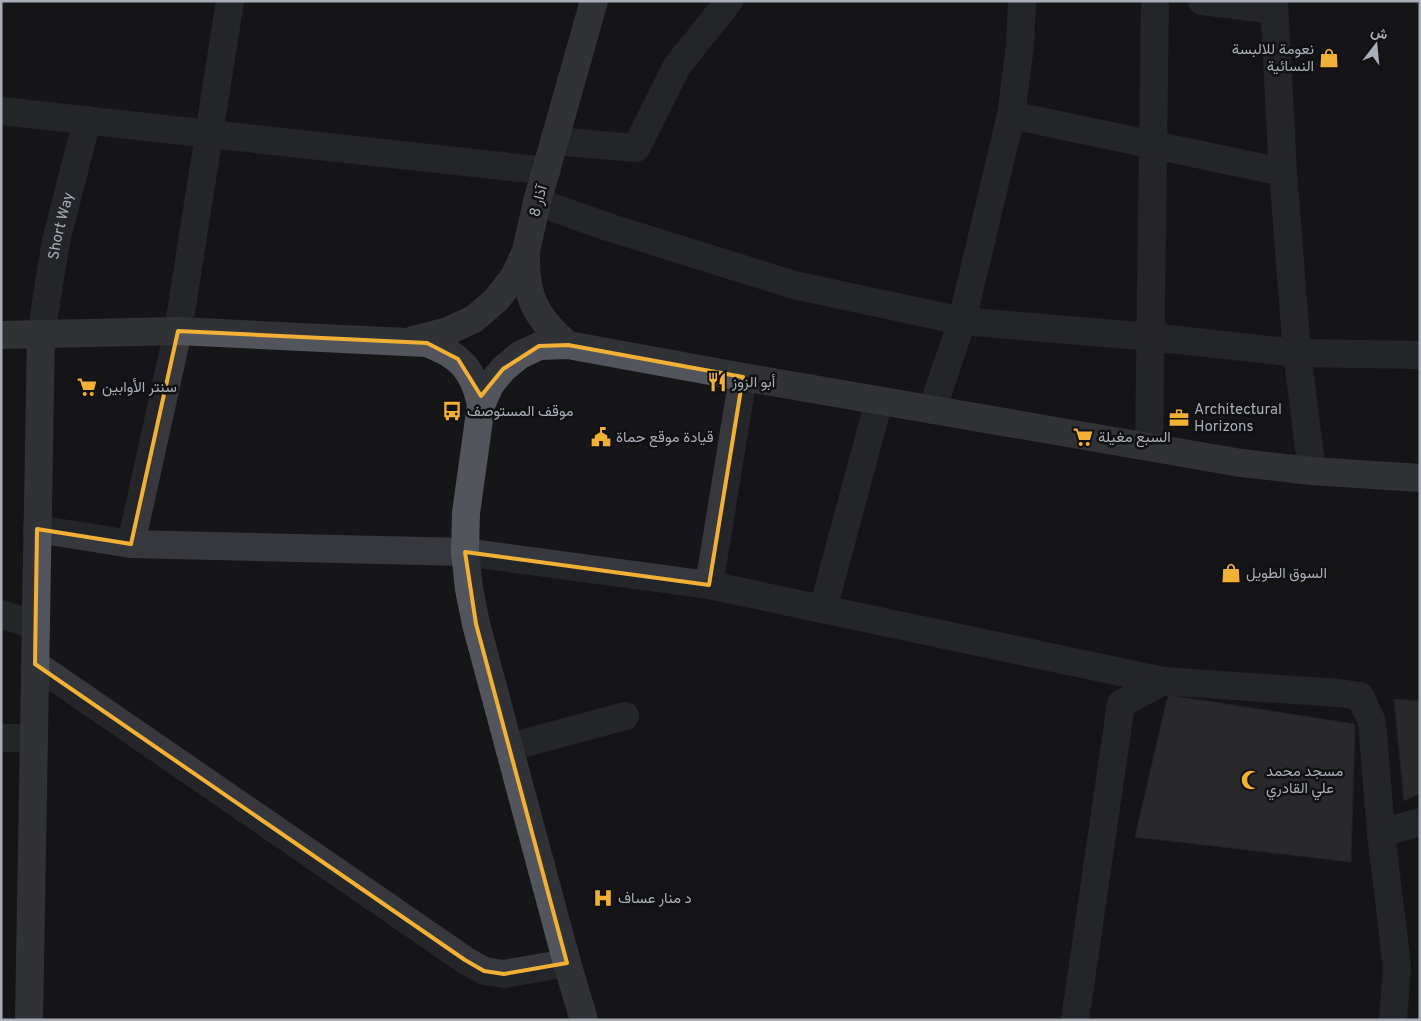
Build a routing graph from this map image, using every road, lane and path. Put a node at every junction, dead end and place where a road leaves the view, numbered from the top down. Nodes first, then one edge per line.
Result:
1 (230, 1) edge
2 (594, 1) edge
3 (729, 1) edge
4 (1022, 1) edge
5 (1155, 1) edge
6 (1202, 1) edge
7 (1274, 6) edge
8 (1, 111) edge
9 (1011, 115) junction
10 (87, 120) junction
11 (208, 134) junction
12 (554, 141) junction
13 (1153, 145) junction
14 (546, 170) junction
15 (1283, 172) junction
16 (537, 202) junction
17 (526, 251) junction
18 (962, 321) junction
19 (178, 331) junction
20 (41, 334) junction
21 (1, 335) edge
22 (1151, 337) junction
23 (409, 341) junction
24 (568, 345) junction
25 (1297, 354) junction
26 (1420, 355) edge
27 (743, 377) junction
28 (879, 401) junction
29 (481, 405) junction
30 (932, 410) junction
31 (1149, 447) junction
32 (1312, 471) junction
33 (1420, 478) edge
34 (37, 529) junction
35 (131, 544) junction
36 (466, 552) junction
37 (709, 585) junction
38 (823, 609) junction
39 (1, 614) edge
40 (36, 625) junction
41 (35, 664) junction
42 (1163, 681) junction
43 (625, 716) dead end
44 (1, 738) edge
45 (34, 738) junction
46 (510, 747) junction
47 (1420, 822) edge
48 (1381, 833) junction
49 (566, 962) junction
50 (1393, 1019) edge
51 (29, 1020) edge
52 (584, 1020) edge
53 (1075, 1020) edge

1 - 11 street
2 - 12 main road, 8 آذار
3 - 12 street
4 - 9 street
5 - 13 street
6 - 7 street
7 - 15 street
8 - 10 street
9 - 13 street
9 - 18 street
10 - 11 street
10 - 20 street, Short Way
11 - 14 street
11 - 19 street
12 - 14 main road, 8 آذار
13 - 15 street
13 - 22 street
14 - 16 main road, 8 آذار
15 - 25 street
16 - 17 main road, 8 آذار
16 - 18 street
17 - 23 main road, 8 آذار
17 - 24 main road
18 - 22 street
18 - 30 street
19 - 20 main road
19 - 23 main road
19 - 35 street
20 - 21 main road
20 - 34 main road
22 - 25 street
22 - 31 street
23 - 29 main road
24 - 27 main road
24 - 29 main road
25 - 26 street
25 - 32 street
27 - 28 main road
27 - 37 street
28 - 30 main road
28 - 38 street
29 - 36 main road
30 - 31 main road
31 - 32 main road
32 - 33 main road
34 - 35 street
34 - 40 main road
35 - 36 street
36 - 37 street
36 - 46 main road
37 - 38 street
38 - 42 street
39 - 40 street
40 - 41 main road
41 - 45 main road
41 - 49 street
42 - 48 street
42 - 53 street
43 - 46 street
44 - 45 street
45 - 51 main road
46 - 49 main road
47 - 48 street
48 - 50 street
49 - 52 main road

